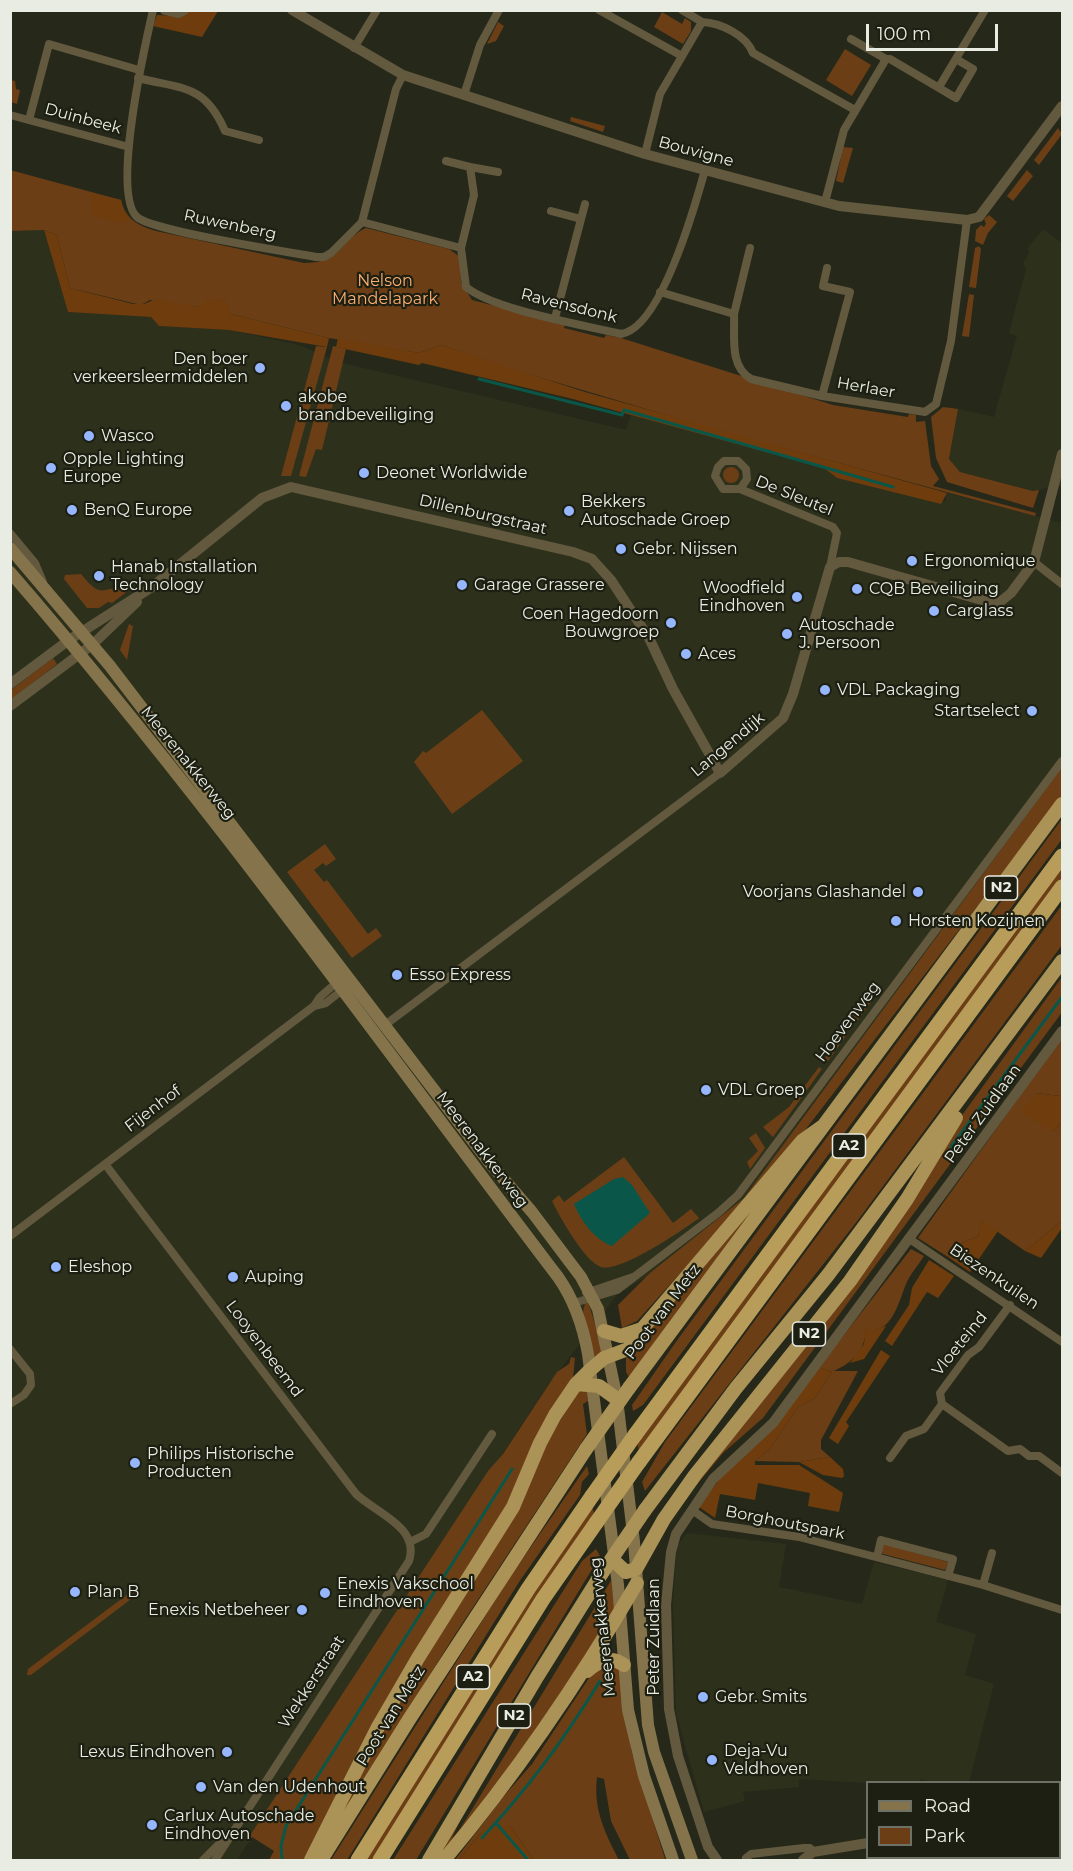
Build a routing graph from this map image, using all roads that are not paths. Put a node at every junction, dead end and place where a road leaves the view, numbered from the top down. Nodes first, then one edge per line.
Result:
1 (153, 10) edge
2 (165, 10) edge
3 (184, 10) edge
4 (292, 10) edge
5 (377, 10) edge
6 (599, 10) edge
7 (682, 10) edge
8 (985, 10) edge
9 (498, 11) edge
10 (702, 22) junction
11 (851, 39) dead end
12 (354, 48) junction
13 (682, 56) junction
14 (956, 58) junction
15 (886, 59) junction
16 (139, 74) junction
17 (402, 75) junction
18 (939, 87) junction
19 (464, 95) junction
20 (1062, 106) edge
21 (855, 110) junction
22 (10, 115) edge
23 (29, 120) junction
24 (259, 140) dead end
25 (129, 147) junction
26 (645, 154) junction
27 (446, 160) dead end
28 (470, 167) junction
29 (705, 170) junction
30 (498, 172) dead end
31 (825, 202) junction
32 (585, 204) dead end
33 (551, 211) dead end
34 (581, 219) junction
35 (967, 220) junction
36 (362, 222) junction
37 (461, 248) junction
38 (750, 248) dead end
39 (827, 268) dead end
40 (660, 292) junction
41 (734, 314) junction
42 (555, 318) junction
43 (822, 396) junction
44 (1062, 454) edge
45 (740, 489) dead end
46 (10, 533) edge
47 (10, 548) edge
48 (1034, 562) junction
49 (830, 567) junction
50 (10, 572) edge
51 (1062, 584) edge
52 (152, 587) junction
53 (48, 592) junction
54 (82, 631) junction
55 (69, 639) junction
56 (93, 644) junction
57 (81, 654) junction
58 (10, 684) edge
59 (10, 706) edge
60 (1062, 761) edge
61 (720, 773) junction
62 (1062, 804) edge
63 (1062, 856) edge
64 (1062, 887) edge
65 (1062, 961) edge
66 (338, 987) junction
67 (385, 1025) junction
68 (1062, 1031) edge
69 (969, 1089) junction
70 (823, 1126) junction
71 (105, 1164) junction
72 (10, 1236) edge
73 (911, 1240) junction
74 (591, 1295) junction
75 (574, 1303) junction
76 (1010, 1305) junction
77 (642, 1329) junction
78 (604, 1331) junction
79 (1062, 1341) edge
80 (10, 1349) edge
81 (610, 1356) junction
82 (591, 1377) junction
83 (617, 1399) junction
84 (10, 1404) edge
85 (942, 1404) junction
86 (492, 1434) dead end
87 (890, 1458) dead end
88 (1062, 1473) edge
89 (692, 1510) junction
90 (410, 1542) junction
91 (992, 1553) dead end
92 (876, 1557) junction
93 (614, 1562) junction
94 (637, 1576) junction
95 (948, 1576) junction
96 (983, 1585) junction
97 (1062, 1610) edge
98 (621, 1611) junction
99 (624, 1665) junction
100 (579, 1678) junction
101 (232, 1830) junction
102 (866, 1843) edge
103 (746, 1858) dead end
104 (807, 1858) edge
105 (203, 1860) edge
106 (215, 1860) edge
107 (311, 1860) edge
108 (321, 1860) edge
109 (358, 1860) edge
110 (380, 1860) edge
111 (429, 1860) edge
112 (444, 1860) edge
113 (673, 1860) edge
114 (692, 1860) edge
115 (717, 1860) edge

1 - 16 street, Ruwenberg
2 - 3 street
4 - 12 street, Bouvigne
5 - 12 street
6 - 13 street
7 - 10 street
8 - 14 street
9 - 19 street
10 - 13 street
10 - 21 street
11 - 15 street
12 - 17 street, Bouvigne
13 - 26 street
14 - 18 street
14 - 18 street
15 - 18 street
15 - 21 street
16 - 23 street, Duinbeek
16 - 24 street
16 - 25 street, Ruwenberg
17 - 19 street, Bouvigne
17 - 36 street
19 - 26 street, Bouvigne
20 - 35 street
21 - 31 street
22 - 23 street, Duinbeek
23 - 25 street, Duinbeek
25 - 36 street, Ruwenberg
26 - 29 street, Bouvigne
27 - 28 street
28 - 30 street
28 - 37 street, Ravensdonk
29 - 31 street, Bouvigne
29 - 40 street, Ravensdonk
31 - 35 street, Bouvigne
32 - 34 street
33 - 34 street
34 - 42 street
35 - 43 street, Herlaer
36 - 37 street
37 - 42 street, Ravensdonk
38 - 41 street, Herlaer
39 - 43 street
40 - 41 street
40 - 42 street, Ravensdonk
41 - 43 street, Herlaer
44 - 48 street
45 - 49 street, De Sleutel
46 - 53 street, Meerenakkerweg
47 - 53 main road, Meerenakkerweg
48 - 49 street
48 - 51 street
49 - 61 street, Langendijk
50 - 55 main road, Meerenakkerweg
52 - 54 street, Dillenburgstraat
52 - 56 street, Dillenburgstraat
52 - 61 street, Dillenburgstraat
53 - 54 main road, Meerenakkerweg
54 - 55 street, Dillenburgstraat
54 - 56 main road, Meerenakkerweg
55 - 57 main road, Meerenakkerweg
55 - 58 street, Dillenburgstraat
56 - 57 street, Dillenburgstraat
56 - 67 main road, Meerenakkerweg
57 - 59 street, Dillenburgstraat
57 - 66 main road, Meerenakkerweg
60 - 74 street, Hoevenweg
61 - 67 street, Langendijk
62 - 70 highway, Poot van Metz / N2
63 - 109 highway, A2, bridge
64 - 110 highway, A2, bridge
65 - 69 highway, N2
66 - 71 street, Fijenhof
66 - 75 main road, Meerenakkerweg
67 - 74 main road, Meerenakkerweg
68 - 73 street, Peter Zuidlaan
69 - 94 highway, N2
69 - 111 highway, N2, bridge
70 - 77 highway, N2
70 - 108 highway, Poot van Metz / N2, bridge
71 - 72 street, Fijenhof
71 - 90 street, Looyenbeemd
73 - 76 street, Biezenkuilen
73 - 89 street, Peter Zuidlaan
74 - 75 street, Hoevenweg
74 - 78 main road, Meerenakkerweg
75 - 82 main road, Meerenakkerweg
76 - 79 street, Biezenkuilen
76 - 85 street, Vloeteind
77 - 78 highway
77 - 81 highway, N2
78 - 81 main road, Meerenakkerweg
80 - 84 street
81 - 82 highway
81 - 83 main road, Meerenakkerweg
82 - 83 highway
82 - 93 main road, Meerenakkerweg
82 - 107 highway
83 - 94 main road, Meerenakkerweg
85 - 87 street, Vloeteind
85 - 88 street, Vloeteind
86 - 90 street
89 - 92 street, Borghoutspark
89 - 115 street, Peter Zuidlaan
90 - 101 street, Wekkerstraat
91 - 96 street
92 - 95 street, Borghoutspark
92 - 95 street
93 - 94 highway
93 - 98 main road, Meerenakkerweg
94 - 98 highway
94 - 114 main road, Meerenakkerweg
95 - 96 street, Borghoutspark
96 - 97 street, Borghoutspark
98 - 99 main road, Meerenakkerweg
98 - 100 highway, N2
99 - 100 highway, N2
99 - 113 main road, Meerenakkerweg
100 - 112 highway, N2
101 - 105 street, Wekkerstraat
101 - 106 street, Wekkerstraat
102 - 104 street
103 - 104 street

